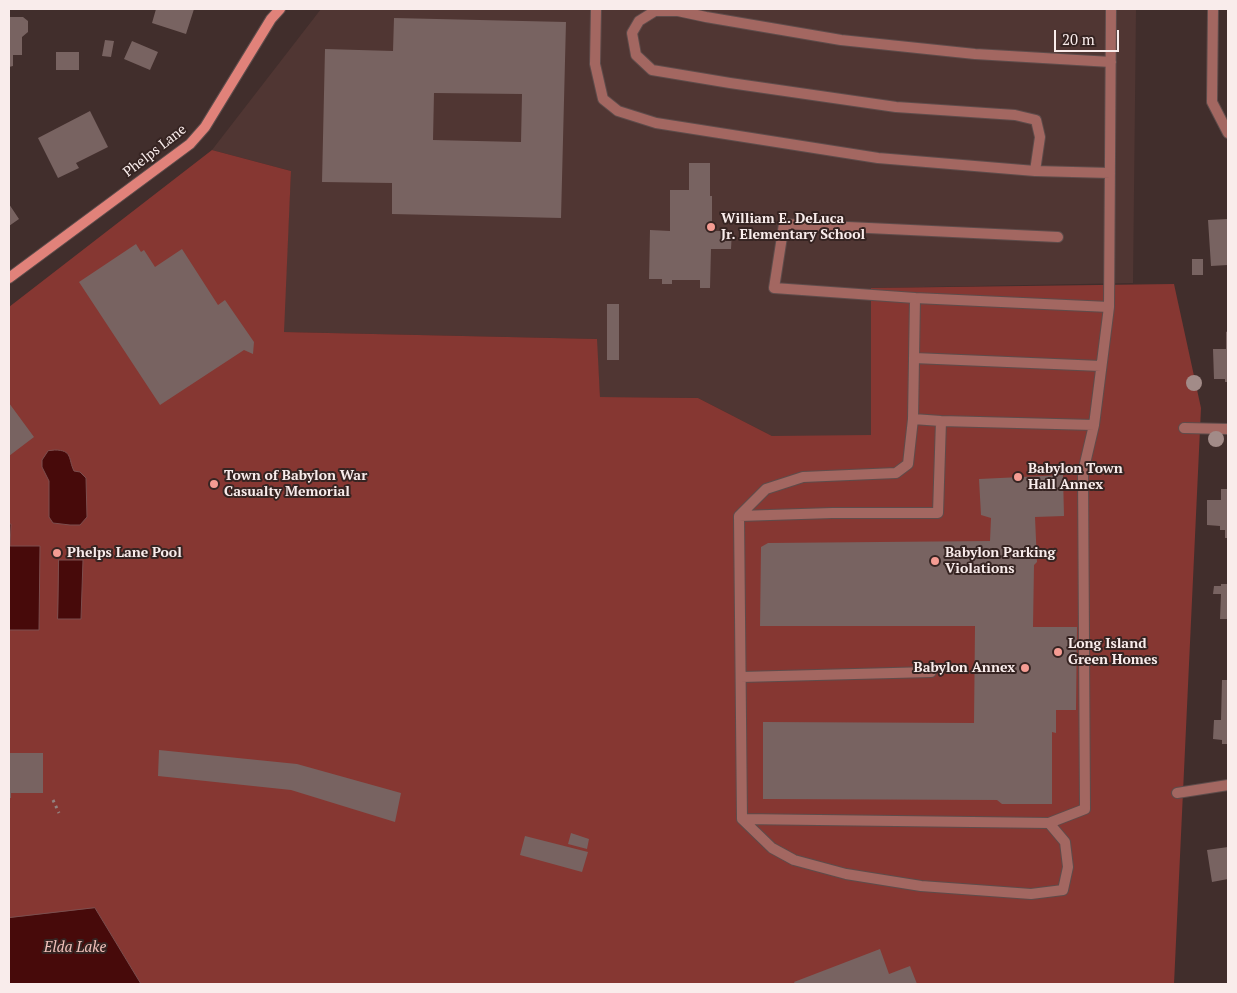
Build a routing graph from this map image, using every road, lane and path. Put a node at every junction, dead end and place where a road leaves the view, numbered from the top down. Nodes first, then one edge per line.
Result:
1 (280, 9) edge
2 (596, 9) edge
3 (1111, 9) edge
4 (1213, 9) edge
5 (1111, 62) junction
6 (1228, 132) edge
7 (1035, 170) junction
8 (1110, 173) junction
9 (1058, 237) dead end
10 (9, 278) edge
11 (915, 298) junction
12 (1109, 307) junction
13 (914, 358) junction
14 (1101, 366) junction
15 (913, 420) junction
16 (941, 421) junction
17 (1094, 425) junction
18 (1184, 428) dead end
19 (1228, 429) edge
20 (739, 516) junction
21 (931, 672) dead end
22 (741, 677) junction
23 (1228, 785) edge
24 (1177, 793) dead end
25 (53, 800) dead end
26 (59, 813) dead end
27 (742, 818) junction
28 (1049, 822) junction

1 - 10 street, Phelps Lane
2 - 7 street
3 - 5 street
4 - 6 street
5 - 7 street
5 - 8 street
7 - 8 street
8 - 12 street
9 - 11 street
11 - 12 street
11 - 13 street
12 - 14 street
13 - 14 street
13 - 15 street
14 - 17 street
15 - 16 street
15 - 20 street
16 - 17 street
16 - 20 street
17 - 28 street
18 - 19 street
20 - 22 street
21 - 22 street
22 - 27 street
23 - 24 street
25 - 26 path
27 - 28 street
27 - 28 street

